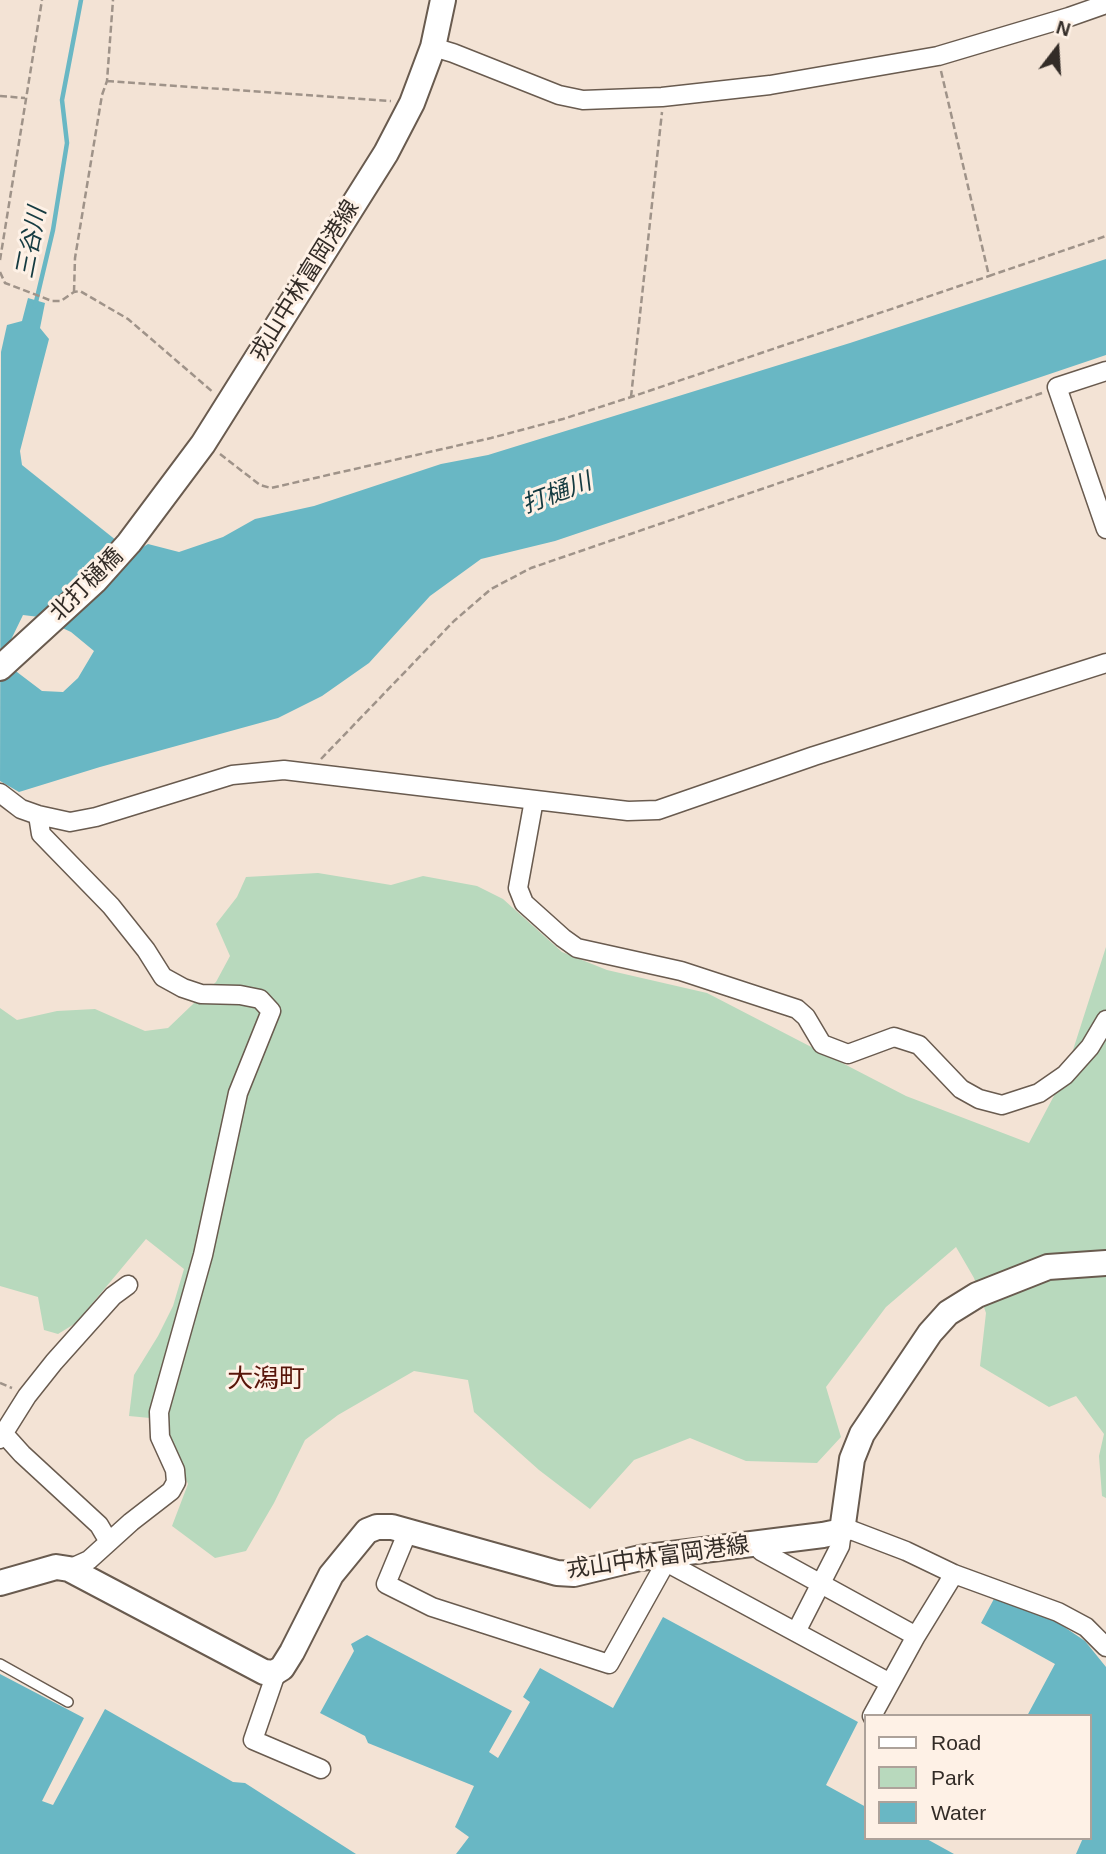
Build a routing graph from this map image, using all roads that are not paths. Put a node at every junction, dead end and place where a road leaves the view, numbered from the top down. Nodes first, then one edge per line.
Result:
1 (443, 0) edge
2 (1106, 4) edge
3 (433, 47) junction
4 (1106, 371) edge
5 (1106, 529) edge
6 (129, 543) joint
7 (6, 662) edge
8 (1106, 663) edge
9 (0, 794) edge
10 (534, 800) junction
11 (38, 816) junction
12 (1106, 1020) edge
13 (1106, 1262) edge
14 (128, 1285) dead end
15 (2, 1436) edge
16 (408, 1531) junction
17 (842, 1531) junction
18 (109, 1542) junction
19 (757, 1543) junction
20 (665, 1558) junction
21 (69, 1569) junction
22 (954, 1574) junction
23 (0, 1583) edge
24 (820, 1584) junction
25 (796, 1632) junction
26 (916, 1636) junction
27 (1106, 1647) edge
28 (0, 1664) edge
29 (274, 1673) junction
30 (890, 1684) junction
31 (68, 1702) dead end
32 (873, 1714) edge
33 (321, 1769) dead end

1 - 3 main road, 戎山中林富岡港線
2 - 3 street
3 - 6 main road, 戎山中林富岡港線
4 - 5 street
6 - 7 main road, 北打樋橋
8 - 10 street
9 - 11 street
10 - 11 street
10 - 12 street
11 - 18 street
13 - 17 main road
14 - 15 street
15 - 18 street
16 - 20 main road, 戎山中林富岡港線
16 - 20 street
16 - 29 main road, 戎山中林富岡港線
17 - 19 main road, 戎山中林富岡港線
17 - 22 street
17 - 24 street
18 - 21 street
19 - 20 main road, 戎山中林富岡港線
19 - 24 street
20 - 25 street
21 - 23 main road
21 - 29 main road
22 - 26 street
22 - 27 street
24 - 25 street
24 - 26 street
25 - 30 street
26 - 30 street
28 - 31 lane
29 - 33 street
30 - 32 street

